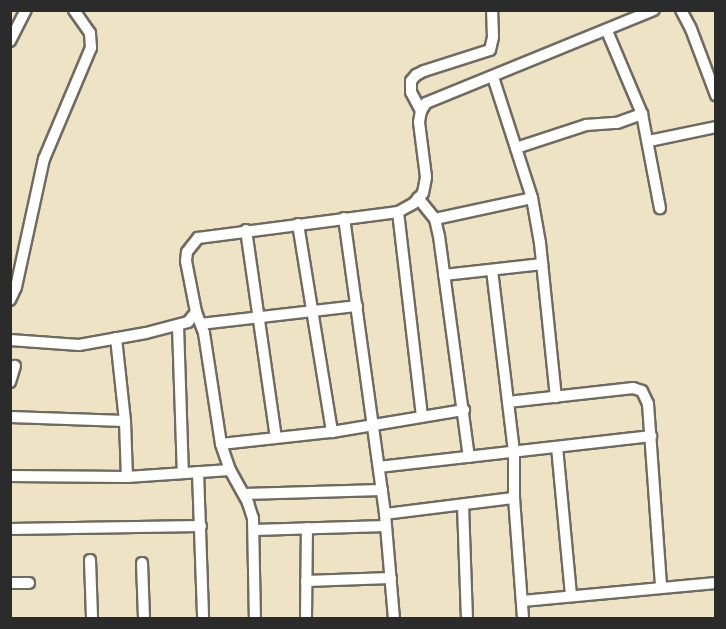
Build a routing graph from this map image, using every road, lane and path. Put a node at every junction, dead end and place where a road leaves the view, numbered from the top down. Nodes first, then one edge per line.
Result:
1 (26, 10) edge
2 (74, 10) edge
3 (492, 10) edge
4 (654, 10) edge
5 (681, 10) edge
6 (607, 31) junction
7 (10, 41) edge
8 (493, 77) junction
9 (716, 95) edge
10 (421, 111) junction
11 (642, 114) junction
12 (716, 127) edge
13 (649, 141) junction
14 (516, 148) junction
15 (418, 198) junction
16 (532, 198) junction
17 (660, 208) dead end
18 (398, 212) junction
19 (344, 218) junction
20 (435, 219) junction
21 (298, 224) junction
22 (246, 230) junction
23 (542, 264) junction
24 (492, 270) junction
25 (444, 275) junction
26 (10, 300) edge
27 (357, 306) junction
28 (313, 311) junction
29 (196, 312) junction
30 (258, 318) junction
31 (201, 324) junction
32 (178, 326) junction
33 (116, 338) junction
34 (10, 339) edge
35 (15, 366) dead end
36 (10, 382) edge
37 (556, 397) junction
38 (508, 402) junction
39 (464, 410) junction
40 (10, 417) edge
41 (422, 417) junction
42 (125, 421) junction
43 (373, 425) junction
44 (332, 432) junction
45 (651, 436) junction
46 (276, 437) junction
47 (221, 444) junction
48 (558, 447) junction
49 (514, 452) junction
50 (469, 457) junction
51 (379, 467) junction
52 (230, 470) junction
53 (198, 472) junction
54 (183, 473) junction
55 (10, 476) edge
56 (127, 477) junction
57 (381, 490) junction
58 (244, 494) junction
59 (514, 498) junction
60 (463, 505) junction
61 (385, 514) junction
62 (201, 526) junction
63 (386, 526) junction
64 (307, 528) junction
65 (10, 529) edge
66 (254, 530) junction
67 (90, 560) dead end
68 (142, 563) dead end
69 (391, 578) junction
70 (306, 581) junction
71 (10, 583) edge
72 (29, 583) dead end
73 (716, 583) edge
74 (661, 587) junction
75 (571, 596) junction
76 (522, 601) junction
77 (92, 618) edge
78 (144, 618) edge
79 (203, 618) edge
80 (255, 618) edge
81 (306, 618) edge
82 (394, 618) edge
83 (467, 618) edge
84 (523, 618) edge

1 - 7 street
2 - 26 street
3 - 10 street
4 - 6 street
5 - 9 street
6 - 8 street
6 - 11 street
8 - 10 street
8 - 14 street
10 - 15 street
11 - 13 street
11 - 14 street
12 - 13 street
13 - 17 street
14 - 16 street
15 - 18 street
15 - 20 street
16 - 20 street
16 - 23 street
18 - 19 street
18 - 41 street
19 - 21 street
19 - 27 street
20 - 25 street
21 - 22 street
21 - 28 street
22 - 29 street
22 - 30 street
23 - 24 street
23 - 37 street
24 - 25 street
24 - 38 street
25 - 39 street
27 - 28 street
27 - 43 street
28 - 30 street
28 - 44 street
29 - 31 street
29 - 32 street
30 - 31 street
30 - 46 street
31 - 47 street
32 - 33 street
32 - 54 street
33 - 34 street
33 - 42 street
35 - 36 street
37 - 38 street
37 - 45 street
38 - 49 street
39 - 41 street
39 - 50 street
40 - 42 street
41 - 43 street
42 - 56 street
43 - 44 street
43 - 51 street
44 - 46 street
45 - 48 street
45 - 74 street
46 - 47 street
47 - 52 street
48 - 49 street
48 - 75 street
49 - 50 street
49 - 59 street
50 - 51 street
51 - 57 street
52 - 53 street
52 - 58 street
53 - 54 street
53 - 62 street
54 - 56 street
55 - 56 street
57 - 58 street
57 - 61 street
58 - 66 street
59 - 60 street
59 - 76 street
60 - 61 street
60 - 83 street
61 - 63 street
62 - 65 street
62 - 79 street
63 - 64 street
63 - 69 street
64 - 66 street
64 - 70 street
66 - 80 street
67 - 77 street
68 - 78 street
69 - 70 street
69 - 82 street
70 - 81 street
71 - 72 street
73 - 74 street
74 - 75 street
75 - 76 street
76 - 84 street

